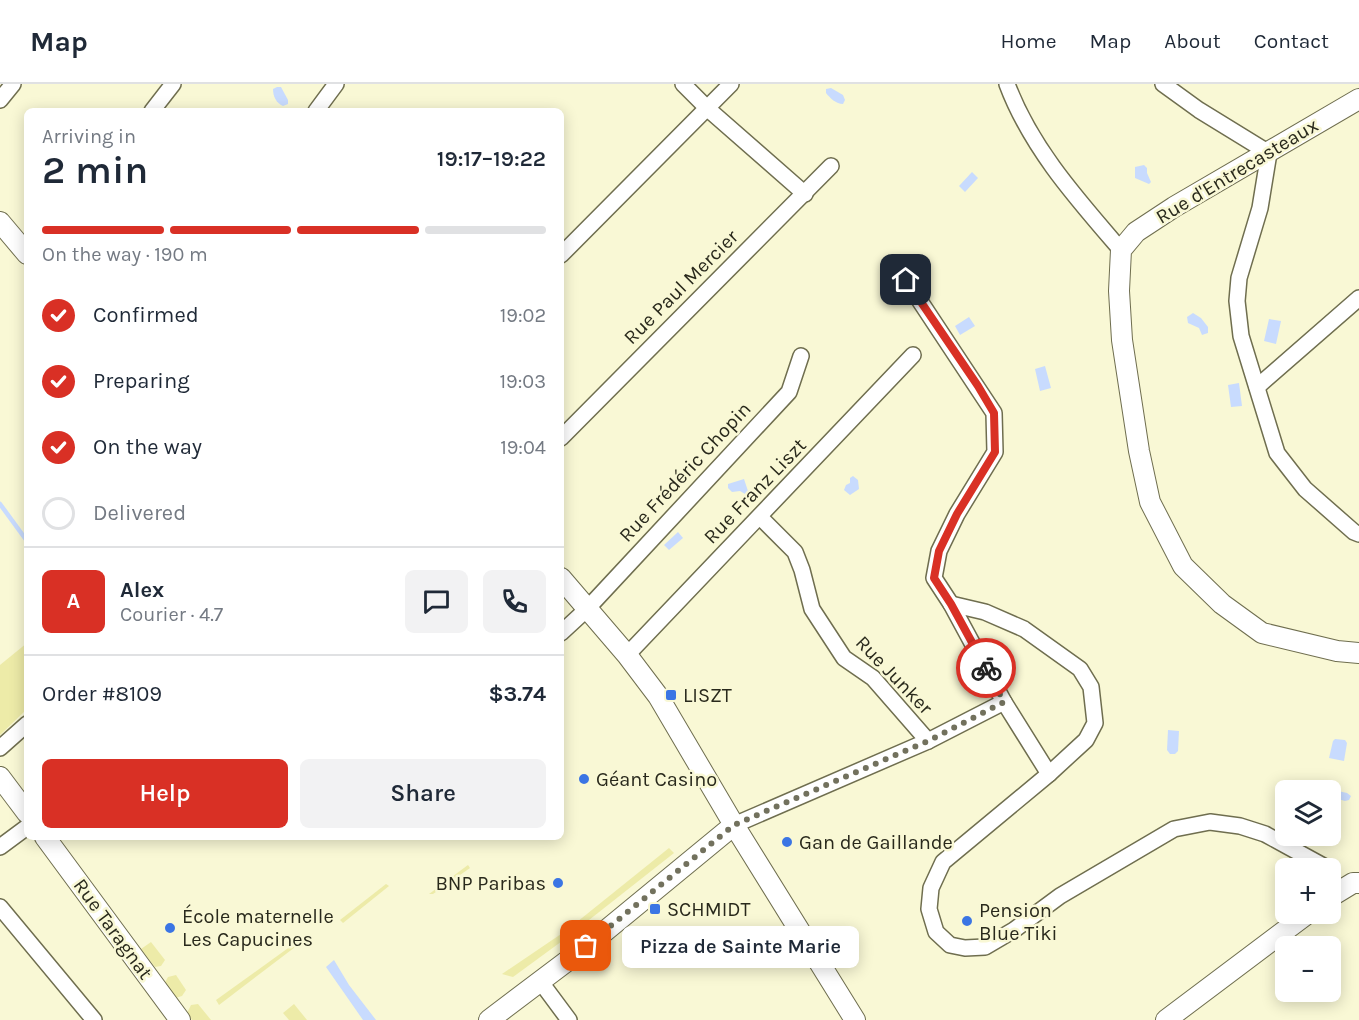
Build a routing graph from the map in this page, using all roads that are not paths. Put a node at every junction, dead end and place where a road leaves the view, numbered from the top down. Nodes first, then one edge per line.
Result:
1 (13, 84) edge
2 (173, 84) edge
3 (336, 84) edge
4 (683, 84) edge
5 (731, 84) edge
6 (1007, 84) edge
7 (1164, 84) edge
8 (1359, 99) edge
9 (0, 100) edge
10 (154, 108) edge
11 (318, 108) edge
12 (708, 109) junction
13 (1269, 153) junction
14 (831, 166) dead end
15 (805, 194) junction
16 (0, 222) edge
17 (24, 250) edge
18 (1121, 250) junction
19 (564, 252) edge
20 (906, 280) dead end
21 (1359, 298) edge
22 (913, 355) dead end
23 (801, 356) dead end
24 (1257, 387) junction
25 (564, 435) edge
26 (760, 518) junction
27 (1359, 534) edge
28 (564, 582) edge
29 (951, 604) junction
30 (587, 609) junction
31 (564, 630) edge
32 (1359, 653) edge
33 (627, 655) junction
34 (1004, 702) junction
35 (24, 727) edge
36 (928, 741) junction
37 (0, 748) edge
38 (1049, 774) junction
39 (0, 777) edge
40 (24, 809) edge
41 (734, 825) junction
42 (24, 829) edge
43 (47, 840) edge
44 (0, 847) edge
45 (1308, 858) edge
46 (1341, 876) edge
47 (1356, 883) edge
48 (1341, 891) edge
49 (0, 907) edge
50 (1294, 924) edge
51 (540, 981) junction
52 (94, 1020) edge
53 (180, 1020) edge
54 (489, 1020) edge
55 (569, 1020) edge
56 (855, 1020) edge
57 (1166, 1020) edge

1 - 9 street
2 - 10 street
3 - 11 street
4 - 12 street
5 - 12 street
6 - 18 street
7 - 13 street
8 - 13 street, Rue d'Entrecasteaux
12 - 15 street
12 - 19 street
13 - 18 street, Rue d'Entrecasteaux
13 - 24 street
14 - 15 street, Rue Paul Mercier
15 - 25 street, Rue Paul Mercier
16 - 17 street
18 - 32 street
20 - 29 street
21 - 24 street
22 - 26 street, Rue Franz Liszt
23 - 30 street, Rue Frédéric Chopin
24 - 27 street
26 - 33 street, Rue Franz Liszt
26 - 36 street, Rue Junker
28 - 30 street
29 - 34 street
29 - 38 street
30 - 31 street, Rue Frédéric Chopin
30 - 33 street
33 - 41 street
34 - 36 street
34 - 38 street
35 - 37 street
36 - 41 street
38 - 45 street
39 - 40 street
41 - 51 street
41 - 56 street
42 - 44 street
43 - 53 street, Rue Taragnat
46 - 47 street
47 - 48 street
49 - 52 street
50 - 57 street
51 - 54 street
51 - 55 street

